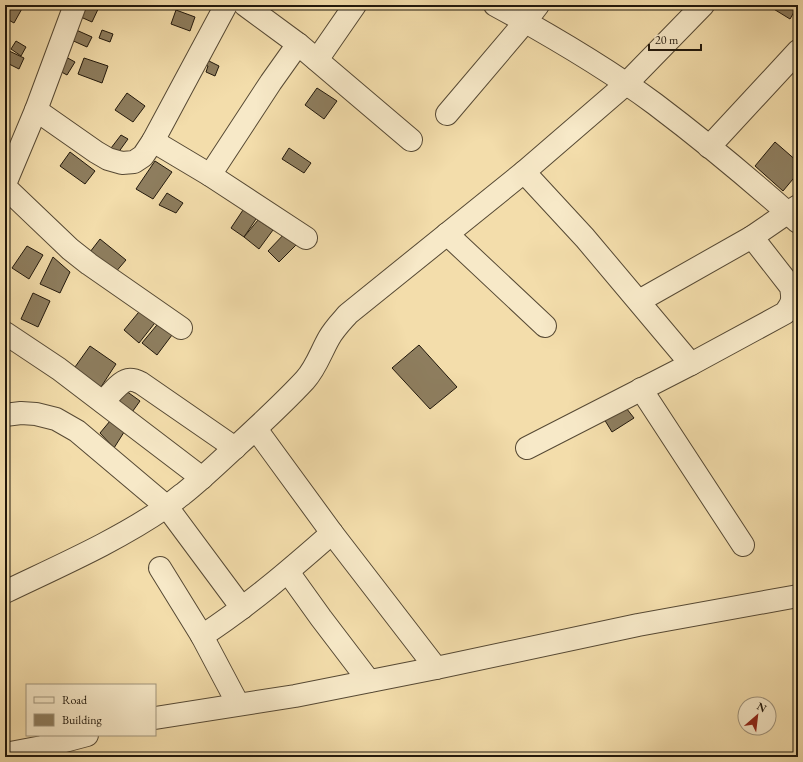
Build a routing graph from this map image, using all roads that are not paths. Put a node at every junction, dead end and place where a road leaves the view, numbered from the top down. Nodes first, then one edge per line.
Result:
1 (75, 5) edge
2 (226, 5) edge
3 (245, 5) edge
4 (355, 5) edge
5 (495, 5) edge
6 (703, 5) edge
7 (532, 13) edge
8 (298, 44) junction
9 (798, 51) edge
10 (317, 60) junction
11 (626, 84) junction
12 (36, 110) junction
13 (447, 114) dead end
14 (411, 140) dead end
15 (153, 141) junction
16 (709, 147) junction
17 (524, 172) junction
18 (7, 175) edge
19 (210, 176) junction
20 (794, 214) edge
21 (447, 234) junction
22 (752, 237) junction
23 (306, 238) dead end
24 (639, 301) junction
25 (545, 326) dead end
26 (181, 328) dead end
27 (5, 333) edge
28 (691, 364) junction
29 (642, 389) junction
30 (103, 402) junction
31 (5, 415) edge
32 (256, 429) junction
33 (235, 448) junction
34 (527, 448) dead end
35 (202, 478) junction
36 (167, 507) junction
37 (332, 533) junction
38 (743, 545) dead end
39 (160, 568) dead end
40 (288, 572) junction
41 (5, 592) edge
42 (798, 596) edge
43 (242, 608) junction
44 (202, 636) junction
45 (436, 668) junction
46 (369, 682) junction
47 (238, 704) junction
48 (156, 718) edge
49 (83, 736) edge
50 (5, 754) edge

1 - 12 street
2 - 15 street
3 - 8 street
4 - 10 street
5 - 7 street
6 - 11 street
7 - 11 street
7 - 13 street
8 - 10 street
8 - 19 street
9 - 16 street
10 - 14 street
11 - 16 street
11 - 17 street
12 - 15 street
12 - 18 street
15 - 19 street
16 - 20 street
17 - 21 street
17 - 24 street
18 - 26 street
19 - 23 street
20 - 22 street
21 - 25 street
21 - 32 street
22 - 24 street
22 - 28 street
24 - 28 street
27 - 30 street
28 - 29 street
29 - 34 street
29 - 38 street
30 - 33 street
30 - 35 street
31 - 36 street
32 - 33 street
32 - 37 street
33 - 35 street
35 - 36 street
36 - 41 street
36 - 43 street
37 - 40 street
37 - 45 street
39 - 44 street
40 - 43 street
40 - 46 street
42 - 45 street
43 - 44 street
44 - 47 street
45 - 46 street
46 - 47 street
47 - 48 street
49 - 50 street

